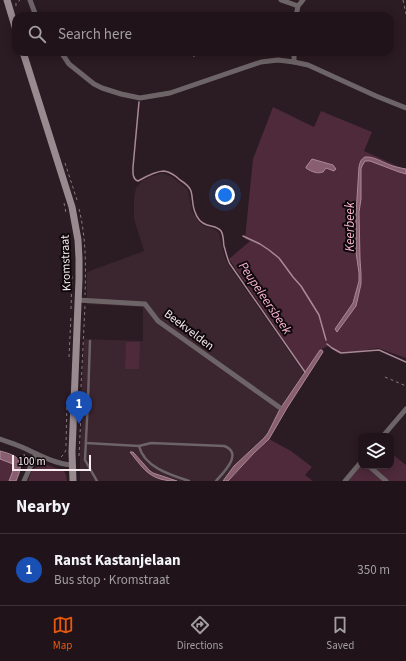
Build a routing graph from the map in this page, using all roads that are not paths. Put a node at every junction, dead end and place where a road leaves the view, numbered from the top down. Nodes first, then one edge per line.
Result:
1 (7, 0) edge
2 (30, 0) edge
3 (281, 0) edge
4 (303, 0) edge
5 (298, 6) junction
6 (34, 12) edge
7 (297, 12) edge
8 (12, 17) edge
9 (24, 56) edge
10 (64, 56) edge
11 (294, 56) edge
12 (294, 62) junction
13 (406, 108) edge
14 (82, 300) junction
15 (90, 341) dead end
16 (74, 398) junction
17 (88, 399) junction
18 (279, 407) dead end
19 (406, 409) edge
20 (386, 433) edge
21 (0, 439) edge
22 (86, 443) junction
23 (139, 446) junction
24 (36, 454) junction
25 (72, 465) junction
26 (358, 466) edge
27 (372, 469) edge
28 (24, 481) edge
29 (73, 481) edge
30 (98, 481) edge
31 (189, 481) edge
32 (216, 481) edge
33 (345, 481) edge
34 (386, 481) edge

1 - 8 main road
2 - 6 street
3 - 5 street
4 - 5 street
5 - 7 street
9 - 14 main road, Kromstraat
10 - 12 street
11 - 12 street
12 - 13 street
14 - 16 main road, Kromstraat
14 - 18 street, Beekvelden
15 - 17 lane
16 - 17 lane
16 - 25 main road, Kromstraat
17 - 22 lane
19 - 20 street
21 - 24 street
22 - 23 lane
22 - 30 lane
23 - 31 lane
23 - 32 lane
24 - 25 street
24 - 28 street
25 - 29 main road, Kromstraat
26 - 33 street
27 - 34 street

